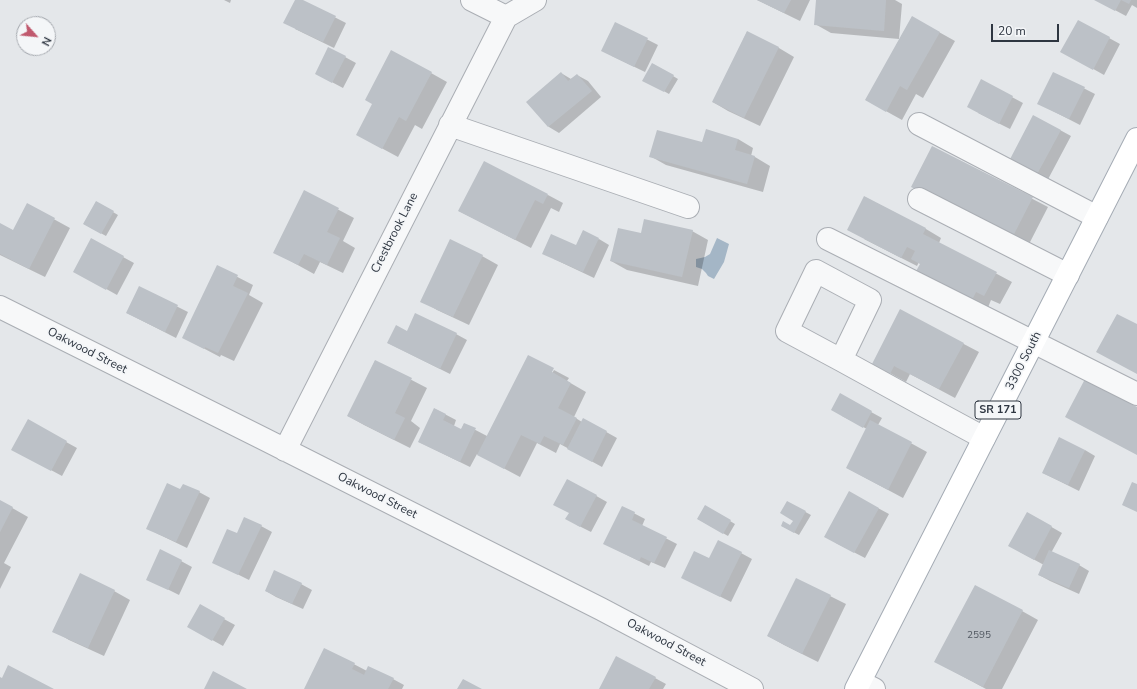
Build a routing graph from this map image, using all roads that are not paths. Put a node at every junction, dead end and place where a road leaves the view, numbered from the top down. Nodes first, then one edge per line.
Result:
1 (472, 0) edge
2 (535, 0) edge
3 (506, 17) junction
4 (919, 124) dead end
5 (450, 125) junction
6 (1137, 139) edge
7 (919, 199) dead end
8 (688, 207) dead end
9 (1097, 217) junction
10 (828, 239) dead end
11 (1068, 275) junction
12 (0, 307) edge
13 (1034, 342) junction
14 (841, 360) dead end
15 (1137, 394) edge
16 (984, 438) junction
17 (285, 450) junction
18 (863, 687) edge
19 (752, 689) edge

1 - 3 street
2 - 3 street
3 - 5 street, Crestbrook Lane
4 - 9 street
5 - 8 street
5 - 17 street, Crestbrook Lane
6 - 9 main road, 3300 South / SR 171
7 - 11 street
9 - 11 main road, 3300 South / SR 171
10 - 13 street
11 - 13 main road, 3300 South / SR 171
12 - 17 street, Oakwood Street
13 - 15 street
13 - 16 main road, 3300 South / SR 171
14 - 16 street
16 - 18 main road, 3300 South / SR 171
17 - 19 street, Oakwood Street

